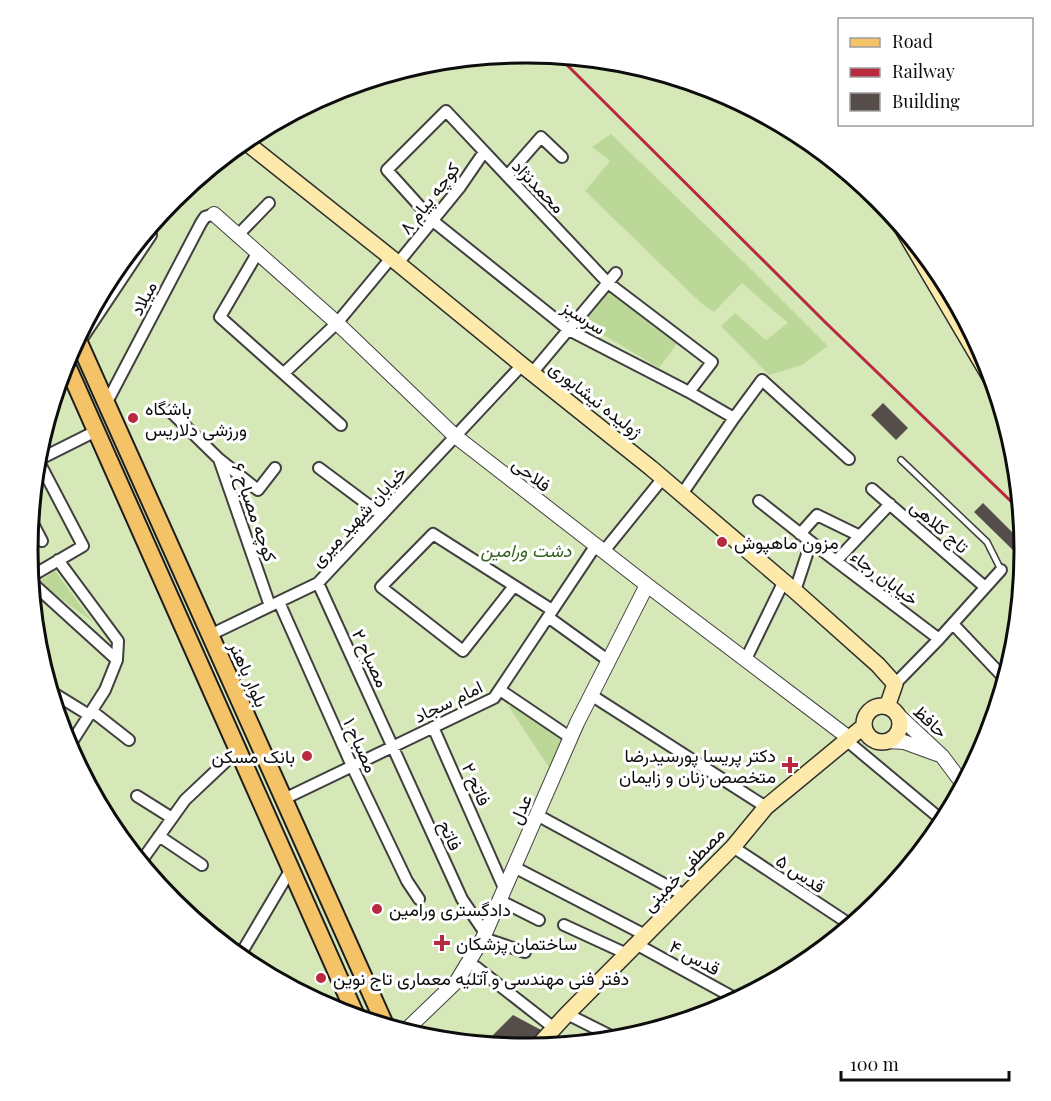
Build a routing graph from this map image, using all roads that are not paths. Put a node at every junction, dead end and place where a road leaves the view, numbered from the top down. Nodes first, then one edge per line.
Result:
1 (446, 111) joint
2 (252, 147) edge
3 (484, 152) junction
4 (562, 157) dead end
5 (507, 176) junction
6 (269, 203) dead end
7 (214, 214) joint
8 (433, 221) junction
9 (238, 235) junction
10 (140, 250) edge
11 (258, 252) junction
12 (395, 260) junction
13 (616, 273) dead end
14 (608, 283) junction
15 (116, 285) edge
16 (337, 323) junction
17 (568, 330) junction
18 (82, 349) edge
19 (527, 369) junction
20 (71, 374) edge
21 (284, 374) junction
22 (689, 392) junction
23 (106, 404) junction
24 (170, 411) dead end
25 (734, 418) junction
26 (341, 425) dead end
27 (96, 431) junction
28 (455, 436) junction
29 (47, 455) edge
30 (219, 459) junction
31 (849, 459) dead end
32 (901, 460) dead end
33 (275, 468) dead end
34 (319, 468) dead end
35 (44, 473) edge
36 (663, 478) junction
37 (872, 489) dead end
38 (682, 494) junction
39 (759, 501) dead end
40 (890, 504) junction
41 (382, 515) junction
42 (39, 534) edge
43 (800, 534) junction
44 (860, 536) junction
45 (42, 541) dead end
46 (811, 542) junction
47 (600, 548) junction
48 (58, 560) junction
49 (836, 561) junction
50 (1001, 570) joint
51 (39, 573) edge
52 (318, 583) junction
53 (647, 585) junction
54 (514, 586) junction
55 (790, 586) junction
56 (985, 587) junction
57 (40, 588) edge
58 (275, 604) junction
59 (550, 614) junction
60 (953, 624) junction
61 (210, 635) junction
62 (939, 639) junction
63 (746, 659) junction
64 (117, 660) junction
65 (609, 661) junction
66 (998, 672) edge
67 (895, 684) junction
68 (500, 690) junction
69 (591, 695) junction
70 (60, 696) edge
71 (892, 710) junction
72 (90, 713) junction
73 (864, 726) junction
74 (433, 727) junction
75 (75, 737) edge
76 (571, 738) junction
77 (848, 739) junction
78 (129, 740) dead end
79 (888, 741) junction
80 (394, 746) junction
81 (238, 750) junction
82 (942, 756) junction
83 (352, 766) junction
84 (957, 777) edge
85 (137, 796) dead end
86 (284, 799) junction
87 (766, 807) junction
88 (537, 814) junction
89 (936, 815) edge
90 (172, 818) junction
91 (159, 836) junction
92 (733, 847) junction
93 (145, 856) edge
94 (202, 864) dead end
95 (514, 867) junction
96 (291, 869) junction
97 (502, 894) junction
98 (686, 896) junction
99 (419, 898) dead end
100 (538, 920) dead end
101 (844, 920) edge
102 (564, 926) dead end
103 (484, 935) junction
104 (636, 945) junction
105 (244, 949) edge
106 (525, 952) dead end
107 (476, 967) dead end
108 (728, 994) edge
109 (352, 1006) edge
110 (567, 1014) junction
111 (381, 1017) edge
112 (411, 1025) edge
113 (554, 1028) junction
114 (603, 1032) edge
115 (546, 1037) edge

1 - 3 street, محمدنژاد
1 - 8 street, سرسبز
2 - 12 main road, ژولیده نیشابوری
3 - 5 street, محمدنژاد
3 - 8 street, کوچه پیام ۸
4 - 5 street
5 - 14 street, محمدنژاد
6 - 9 street
7 - 9 street, فلاحی
7 - 23 street, میلاد
8 - 12 street, کوچه پیام ۸
8 - 17 street, سرسبز
9 - 11 street, فلاحی
10 - 15 street
11 - 16 street, فلاحی
11 - 21 street
12 - 16 street, کوچه پیام ۸
12 - 19 main road, ژولیده نیشابوری
13 - 14 street, خیابان شهید میری
14 - 17 street, خیابان شهید میری
14 - 22 street, محمدنژاد
16 - 21 street, کوچه پیام ۸
16 - 28 street, فلاحی
17 - 19 street, خیابان شهید میری
17 - 22 street, سرسبز
18 - 23 main road, بلوار باهنر
19 - 28 street, خیابان شهید میری
19 - 36 main road, ژولیده نیشابوری
20 - 27 main road
21 - 26 street
22 - 25 street, سرسبز
23 - 61 main road, بلوار باهنر
24 - 30 street, کوچه مصباح ۶
25 - 31 street
25 - 38 street
27 - 29 street
27 - 81 main road
28 - 41 street, خیابان شهید میری
28 - 47 street, فلاحی
30 - 33 street
30 - 58 street, کوچه مصباح ۶
32 - 50 lane
34 - 41 street
35 - 48 street
36 - 38 main road, ژولیده نیشابوری
36 - 47 street, امام سجاد
37 - 40 street, تاج کلاهی
38 - 55 main road, ژولیده نیشابوری
39 - 43 street, خیابان رجاء
40 - 44 street
40 - 56 street, تاج کلاهی
41 - 52 street, خیابان شهید میری
42 - 45 street
43 - 44 street
43 - 46 street, خیابان رجاء
44 - 49 street
46 - 49 street, خیابان رجاء
46 - 55 street
47 - 53 street, فلاحی
47 - 59 street, امام سجاد
48 - 51 street
48 - 64 street
49 - 62 street, خیابان رجاء
50 - 56 street
52 - 58 street, خیابان شهید میری
52 - 80 street, مصباح ۲
53 - 63 street, فلاحی
53 - 65 street, عدل
54 - 54 street
54 - 59 street
55 - 63 street
55 - 67 main road, ژولیده نیشابوری
56 - 60 street
57 - 64 street
58 - 61 street, خیابان شهید میری
58 - 83 street, مصباح ۱
59 - 65 street
59 - 68 street, امام سجاد
60 - 62 street
60 - 66 street
61 - 86 main road, بلوار باهنر
62 - 67 street
63 - 77 street, فلاحی
64 - 72 street
65 - 69 street, عدل
67 - 71 main road
68 - 74 street, امام سجاد
68 - 76 street
69 - 76 street, عدل
69 - 87 street
70 - 72 street
71 - 73 main road
71 - 79 main road
71 - 82 street, حافظ
72 - 75 street
72 - 78 street
73 - 77 main road, مصطفی خمینی
73 - 79 main road
74 - 80 street, امام سجاد
74 - 97 street, فاتح ۲
76 - 88 street, عدل
77 - 87 main road, مصطفی خمینی
77 - 89 street
79 - 82 street
80 - 83 street, امام سجاد
80 - 103 street, فاتح
81 - 90 street
81 - 96 main road
82 - 84 street, حافظ
83 - 86 street, امام سجاد
83 - 99 street, مصباح ۱
85 - 90 street
86 - 111 main road, بلوار باهنر
87 - 92 main road, مصطفی خمینی
88 - 95 street, عدل
88 - 98 street
90 - 91 street
91 - 93 street
91 - 94 street
92 - 98 main road, مصطفی خمینی
92 - 101 street, قدس ۵
95 - 97 street, عدل
95 - 104 street
96 - 105 street
96 - 109 main road
97 - 100 street
97 - 103 street, عدل
98 - 104 main road, مصطفی خمینی
102 - 104 street
103 - 106 street
103 - 112 street, عدل
104 - 108 street, قدس ۴
104 - 110 main road, مصطفی خمینی
107 - 113 street
110 - 113 main road, مصطفی خمینی
110 - 114 street
113 - 115 main road, مصطفی خمینی

